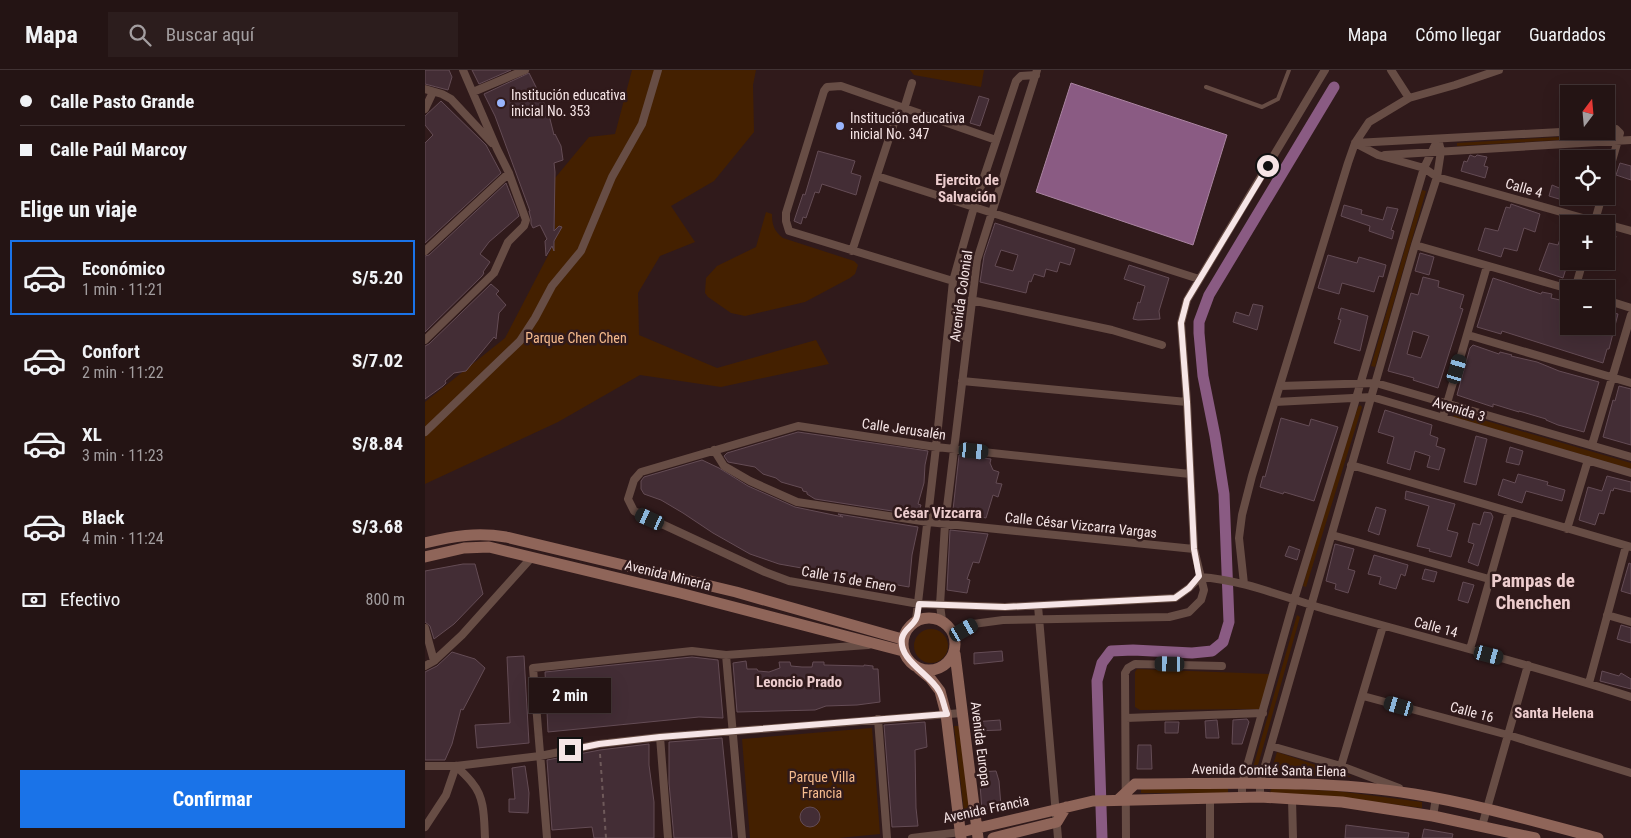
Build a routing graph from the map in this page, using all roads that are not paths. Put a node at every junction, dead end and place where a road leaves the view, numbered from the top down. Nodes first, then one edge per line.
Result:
1 (463, 70) edge
2 (525, 70) edge
3 (657, 70) edge
4 (1289, 70) edge
5 (1325, 70) edge
6 (1391, 70) edge
7 (1499, 70) edge
8 (1037, 73) edge
9 (911, 83) dead end
10 (1206, 87) dead end
11 (425, 89) edge
12 (433, 92) junction
13 (473, 92) junction
14 (1409, 98) junction
15 (901, 108) junction
16 (425, 110) edge
17 (1615, 130) edge
18 (1560, 132) edge
19 (1438, 139) junction
20 (996, 140) junction
21 (1631, 140) edge
22 (1618, 141) junction
23 (1355, 144) junction
24 (497, 149) junction
25 (1441, 151) junction
26 (1615, 151) edge
27 (1432, 152) junction
28 (1378, 155) junction
29 (1424, 168) junction
30 (509, 173) junction
31 (877, 176) junction
32 (1437, 177) junction
33 (974, 207) junction
34 (991, 213) junction
35 (1570, 215) edge
36 (1615, 227) edge
37 (1631, 231) edge
38 (1415, 245) junction
39 (425, 251) edge
40 (852, 251) junction
41 (1487, 266) junction
42 (1199, 279) junction
43 (953, 281) junction
44 (1560, 286) edge
45 (971, 300) junction
46 (1615, 303) edge
47 (1631, 308) edge
48 (1631, 315) edge
49 (947, 334) junction
50 (1468, 335) junction
51 (967, 337) junction
52 (425, 340) edge
53 (1162, 345) dead end
54 (1612, 377) junction
55 (962, 381) junction
56 (1361, 382) junction
57 (1376, 382) junction
58 (1631, 383) edge
59 (1280, 386) junction
60 (1357, 397) junction
61 (1372, 397) junction
62 (1187, 402) junction
63 (1275, 402) junction
64 (1447, 402) junction
65 (1443, 417) junction
66 (425, 432) edge
67 (1592, 445) junction
68 (936, 447) junction
69 (954, 449) junction
70 (714, 450) junction
71 (1631, 457) edge
72 (1587, 460) junction
73 (1351, 465) junction
74 (1631, 473) edge
75 (1190, 474) junction
76 (630, 490) joint
77 (1509, 512) junction
78 (928, 522) junction
79 (945, 524) junction
80 (1567, 529) junction
81 (1332, 535) junction
82 (425, 543) edge
83 (1628, 547) edge
84 (1194, 549) junction
85 (425, 557) edge
86 (532, 557) junction
87 (1199, 576) junction
88 (1489, 579) junction
89 (1244, 584) junction
90 (1294, 600) junction
91 (919, 604) junction
92 (940, 605) junction
93 (1038, 606) junction
94 (1311, 606) junction
95 (1607, 615) junction
96 (916, 620) junction
97 (943, 620) junction
98 (1039, 620) junction
99 (1631, 622) edge
100 (1383, 626) junction
101 (425, 628) edge
102 (955, 635) junction
103 (875, 644) junction
104 (902, 645) junction
105 (1470, 650) junction
106 (955, 654) junction
107 (726, 655) junction
108 (434, 661) junction
109 (1528, 665) junction
110 (425, 666) edge
111 (1221, 666) dead end
112 (919, 670) junction
113 (1589, 683) junction
114 (1363, 696) junction
115 (1631, 697) edge
116 (962, 713) junction
117 (1263, 713) junction
118 (947, 714) junction
119 (1126, 718) junction
120 (879, 719) junction
121 (733, 732) junction
122 (1508, 735) junction
123 (660, 737) junction
124 (1271, 746) junction
125 (540, 756) junction
126 (425, 766) edge
127 (456, 766) junction
128 (1341, 766) junction
129 (1631, 773) edge
130 (1260, 783) junction
131 (1242, 784) junction
132 (1413, 794) junction
133 (1260, 797) junction
134 (1119, 798) junction
135 (1210, 798) junction
136 (1242, 798) junction
137 (1436, 798) junction
138 (1292, 799) junction
139 (1061, 808) junction
140 (1486, 809) junction
141 (1433, 816) junction
142 (1057, 822) junction
143 (425, 826) edge
144 (1482, 826) junction
145 (977, 833) edge
146 (961, 835) edge
147 (485, 838) edge
148 (547, 838) edge
149 (668, 838) edge
150 (742, 838) edge
151 (887, 838) edge
152 (912, 838) edge
153 (993, 838) edge
154 (1058, 838) edge
155 (1126, 838) edge
156 (1210, 838) edge
157 (1293, 838) edge
158 (1535, 838) edge
159 (1598, 838) edge

1 - 13 street
2 - 13 street
3 - 66 street
4 - 10 lane
5 - 42 street
6 - 14 street
7 - 14 street
8 - 20 street, Avenida Colonial
8 - 34 street, Avenida Colonial
9 - 15 street
11 - 12 street
12 - 16 street
12 - 24 street
13 - 24 street
14 - 23 street
15 - 20 street
15 - 31 street
15 - 40 street
17 - 22 street
18 - 19 street
19 - 23 street
19 - 25 street
19 - 27 street
20 - 33 street, Avenida Colonial
21 - 22 street
22 - 25 street
22 - 26 street
23 - 28 street, Calle 4
23 - 59 street
24 - 30 street
25 - 27 street
25 - 32 street
27 - 28 street
27 - 29 street
28 - 29 street, Calle 4
29 - 32 street, Calle 4
29 - 56 street
30 - 39 street
30 - 52 street
31 - 33 street
31 - 40 street
32 - 35 street, Calle 4
32 - 38 street
33 - 34 street
33 - 43 street, Avenida Colonial
34 - 42 street
34 - 45 street, Avenida Colonial
36 - 37 street, Calle 4
38 - 41 street
38 - 57 street
40 - 43 street
41 - 44 street
41 - 50 street
42 - 62 street
43 - 49 street, Avenida Colonial
45 - 51 street, Avenida Colonial
45 - 53 street
46 - 47 street
48 - 54 street
49 - 51 street
49 - 68 street, Avenida Colonial
50 - 54 street
50 - 64 street
51 - 55 street, Avenida Colonial
54 - 58 street
54 - 67 street
55 - 62 street
55 - 69 street, Avenida Colonial
56 - 57 street, Avenida 3
56 - 59 street, Avenida 3
56 - 60 street
57 - 61 street
57 - 64 street, Avenida 3
59 - 63 street
60 - 61 street, Avenida 3
60 - 63 street, Avenida 3
60 - 90 street
61 - 65 street, Avenida 3
61 - 73 street
62 - 75 street
63 - 89 street
64 - 65 street
64 - 67 street, Avenida 3
65 - 72 street, Avenida 3
67 - 71 street, Avenida 3
68 - 69 street, Calle Jerusalén
68 - 70 street, Calle Jerusalén
68 - 78 street, Avenida Colonial
69 - 75 street, Calle Jerusalén
69 - 79 street, Avenida Colonial
70 - 76 street, Calle Jerusalén
70 - 78 street, Calle César Vizcarra Vargas
72 - 74 street, Avenida 3
72 - 80 street
73 - 77 street
73 - 81 street
75 - 84 street
76 - 91 street, Calle 15 de Enero
77 - 80 street
77 - 88 street
78 - 79 street, Calle César Vizcarra Vargas
78 - 91 street, Avenida Colonial
79 - 84 street, Calle César Vizcarra Vargas
79 - 92 street, Avenida Colonial
80 - 83 street
81 - 88 street
81 - 94 street
82 - 104 main road, Avenida Minería
83 - 95 street
84 - 87 street
85 - 86 main road, Avenida Minería
86 - 103 main road, Avenida Minería
86 - 108 street
87 - 89 street, Calle 14
87 - 93 street, Calle 15 de Enero
87 - 98 street
88 - 105 street
89 - 90 street, Calle 14
90 - 94 street, Calle 14
90 - 117 street
91 - 92 street, Calle 15 de Enero
91 - 96 street, Avenida Colonial
92 - 93 street, Calle 15 de Enero
92 - 97 street, Avenida Colonial
93 - 98 street
94 - 100 street, Calle 14
94 - 124 street
95 - 99 street
95 - 113 street
96 - 97 main road
96 - 104 main road
97 - 102 main road
98 - 102 street
98 - 139 street
100 - 105 street, Calle 14
100 - 114 street
101 - 108 street
102 - 106 main road
103 - 104 main road, Avenida Minería
103 - 107 street
104 - 112 main road
105 - 109 street, Calle 14
106 - 112 main road
106 - 116 main road, Avenida Europa
107 - 121 street
107 - 125 street
108 - 110 street
109 - 113 street, Calle 14
109 - 122 street
111 - 119 street
112 - 118 main road
113 - 115 street, Calle 14
114 - 122 street, Calle 16
114 - 128 street
116 - 118 street
116 - 145 main road, Avenida Europa
117 - 119 street
117 - 131 street
118 - 120 street
118 - 146 main road
119 - 134 street
120 - 121 street
120 - 151 street
121 - 123 street
121 - 150 street
122 - 129 street, Calle 16
122 - 140 street
123 - 125 street
123 - 149 street
124 - 128 street
124 - 130 street
125 - 127 street
125 - 148 street
126 - 127 street
127 - 143 street
127 - 147 street
128 - 132 street
130 - 131 main road, Avenida Comité Santa Elena
130 - 132 main road, Avenida Comité Santa Elena
130 - 133 street
131 - 134 main road, Avenida Comité Santa Elena
131 - 136 street
132 - 137 main road, Avenida Comité Santa Elena
133 - 136 main road, Avenida Francia
133 - 138 main road, Avenida Francia
134 - 135 main road, Avenida Francia
134 - 139 main road, Avenida Francia
134 - 155 street
135 - 136 main road, Avenida Francia
135 - 156 street
137 - 140 main road, Avenida Comité Santa Elena
137 - 141 street
138 - 141 main road, Avenida Francia
138 - 157 street
139 - 142 main road
139 - 145 main road, Avenida Francia
140 - 144 street
140 - 159 main road, Avenida Comité Santa Elena
141 - 144 main road, Avenida Francia
142 - 153 main road, Avenida Francia
142 - 154 street
144 - 158 main road, Avenida Francia
145 - 146 main road, Avenida Francia
146 - 152 street, Avenida Francia

